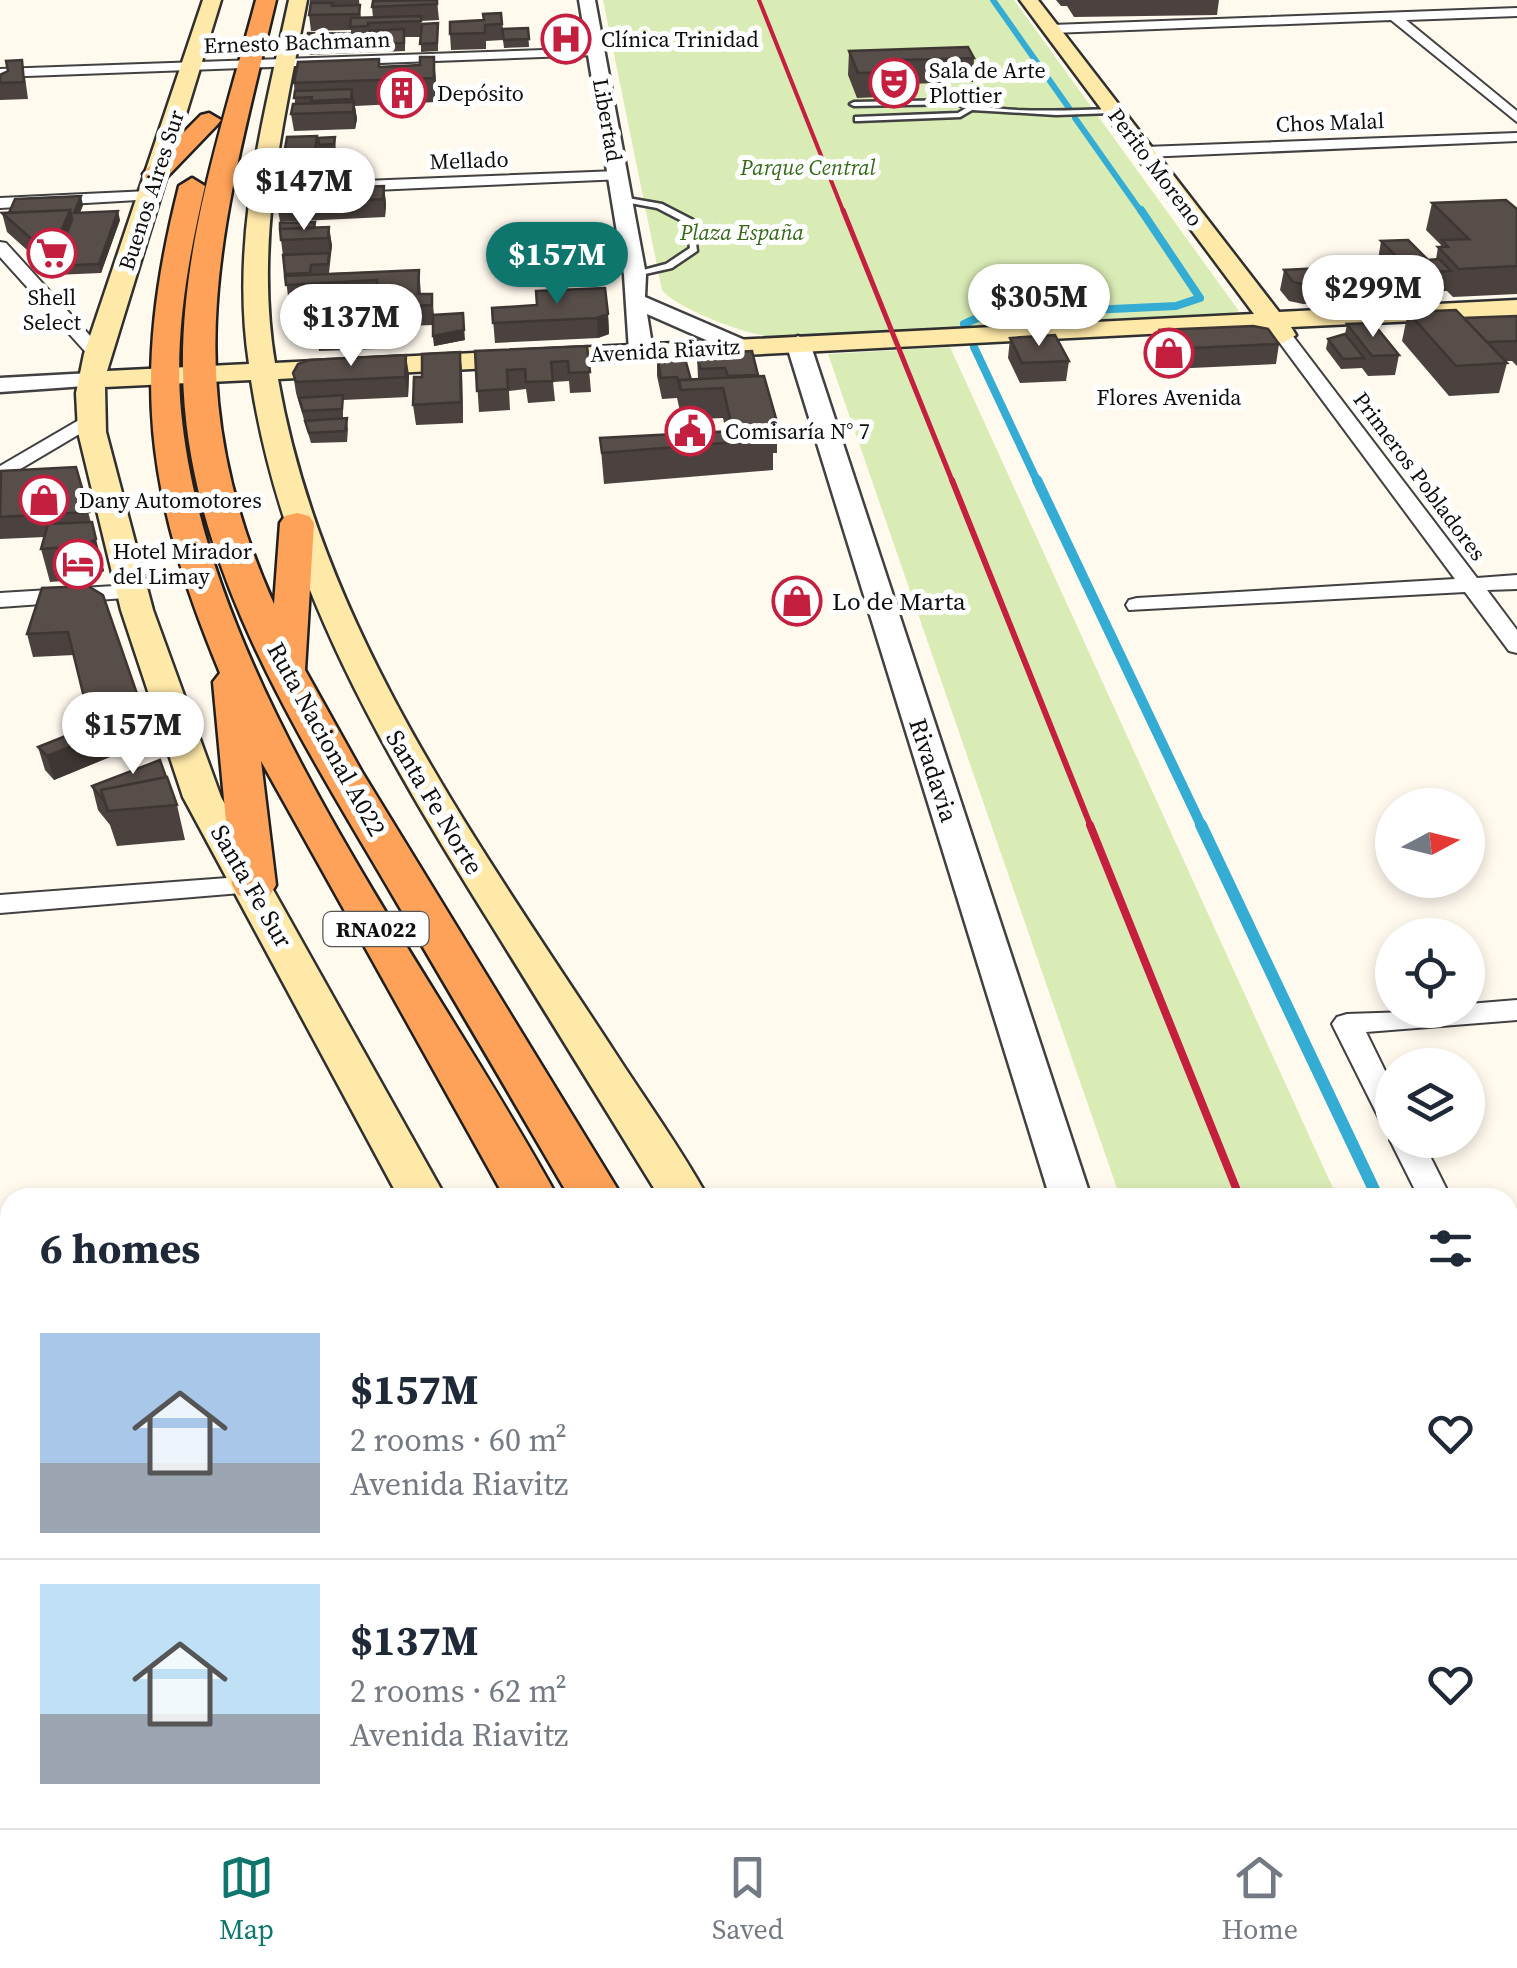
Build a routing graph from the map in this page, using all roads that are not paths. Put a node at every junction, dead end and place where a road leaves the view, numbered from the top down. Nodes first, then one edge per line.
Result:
1 (212, 0) edge
2 (266, 0) edge
3 (298, 0) edge
4 (586, 0) edge
5 (1029, 0) edge
6 (1374, 0) edge
7 (1517, 12) edge
8 (1394, 17) junction
9 (1052, 30) junction
10 (596, 51) junction
11 (286, 62) junction
12 (191, 66) junction
13 (0, 72) edge
14 (224, 80) junction
15 (854, 104) dead end
16 (971, 108) junction
17 (1113, 110) junction
18 (1517, 118) edge
19 (858, 119) dead end
20 (1517, 137) edge
21 (1145, 152) junction
22 (618, 176) junction
23 (152, 185) junction
24 (261, 190) junction
25 (622, 199) junction
26 (0, 203) edge
27 (0, 248) edge
28 (635, 276) junction
29 (634, 300) junction
30 (1517, 308) edge
31 (1517, 323) edge
32 (690, 324) junction
33 (1278, 328) junction
34 (798, 343) junction
35 (640, 346) junction
36 (739, 346) junction
37 (94, 367) junction
38 (263, 371) junction
39 (181, 375) junction
40 (0, 384) edge
41 (93, 431) junction
42 (0, 475) edge
43 (296, 523) junction
44 (1517, 582) edge
45 (1470, 584) junction
46 (131, 592) junction
47 (0, 600) edge
48 (1137, 604) dead end
49 (1517, 646) edge
50 (230, 655) junction
51 (289, 678) junction
52 (254, 886) junction
53 (2, 901) edge
54 (1517, 1010) edge
55 (1375, 1080) edge
56 (1415, 1158) edge
57 (418, 1188) edge
58 (526, 1188) edge
59 (591, 1188) edge
60 (679, 1188) edge
61 (1068, 1188) edge
62 (1430, 1188) edge

1 - 12 main road, Buenos Aires Sur
2 - 14 highway, Ruta Nacional A022 / RNA022
3 - 11 main road, Santa Fe Norte
4 - 10 street, Libertad
5 - 9 main road, Perito Moreno
6 - 8 street
7 - 8 street
8 - 9 street
8 - 18 street
9 - 17 main road, Perito Moreno
10 - 11 street, Ernesto Bachmann
10 - 22 street, Libertad
11 - 14 street, Ernesto Bachmann
11 - 24 main road, Santa Fe Norte
12 - 13 street, Ernesto Bachmann
12 - 14 street, Ernesto Bachmann
12 - 23 main road, Buenos Aires Sur
14 - 23 highway
14 - 39 highway, Ruta Nacional A022 / RNA022
14 - 39 highway, Ruta Nacional A022 / RNA022
15 - 16 lane
16 - 17 lane
16 - 19 lane
17 - 21 main road, Perito Moreno
20 - 21 street, Chos Malal
21 - 33 main road, Perito Moreno
22 - 24 street, Mellado
22 - 25 street, Libertad
23 - 26 street
23 - 37 main road, Buenos Aires Sur
24 - 38 main road, Santa Fe Norte
25 - 28 street, Libertad
25 - 28 lane
27 - 37 street
28 - 29 street, Libertad
29 - 32 street
29 - 35 street, Libertad
30 - 33 main road
31 - 33 main road
32 - 35 street
32 - 36 street
33 - 34 main road, Avenida Riavitz
33 - 45 street, Primeros Pobladores
34 - 36 main road, Avenida Riavitz
34 - 61 street, Rivadavia
35 - 36 main road, Avenida Riavitz
35 - 38 main road, Avenida Riavitz
37 - 39 main road, Avenida Riavitz
37 - 40 street, Avenida Riavitz
37 - 41 main road, Santa Fe Sur
38 - 39 main road, Avenida Riavitz
38 - 43 main road, Santa Fe Norte
39 - 50 highway, Ruta Nacional A022 / RNA022
39 - 51 highway, Ruta Nacional A022 / RNA022
41 - 42 street
41 - 46 main road, Santa Fe Sur
43 - 51 highway
43 - 60 main road, Santa Fe Norte
44 - 45 street
45 - 48 street
45 - 49 street, Primeros Pobladores
46 - 47 street
46 - 52 main road, Santa Fe Sur
50 - 52 highway
50 - 58 highway, Ruta Nacional A022 / RNA022
51 - 59 highway, Ruta Nacional A022 / RNA022
52 - 53 street
52 - 57 main road, Santa Fe Sur
54 - 55 street
56 - 62 street

